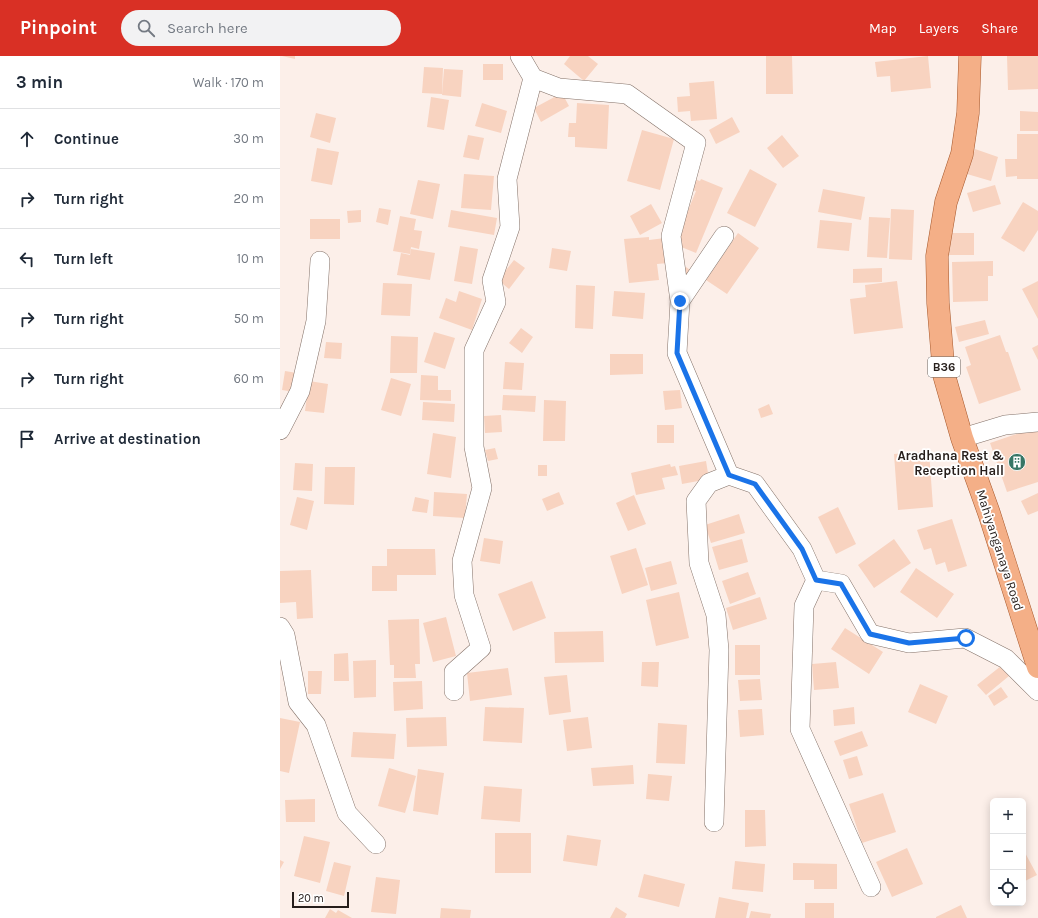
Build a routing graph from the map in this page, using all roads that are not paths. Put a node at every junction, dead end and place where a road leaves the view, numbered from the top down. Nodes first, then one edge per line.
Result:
1 (520, 56) edge
2 (970, 56) edge
3 (533, 78) junction
4 (724, 236) dead end
5 (320, 261) dead end
6 (680, 301) junction
7 (1038, 422) edge
8 (280, 430) edge
9 (962, 438) junction
10 (729, 475) junction
11 (816, 580) junction
12 (280, 627) edge
13 (1038, 667) edge
14 (454, 691) dead end
15 (1038, 691) edge
16 (714, 822) dead end
17 (376, 844) dead end
18 (871, 887) dead end

1 - 3 street
2 - 9 main road, Mahiyanganaya Road / B36
3 - 6 street
3 - 14 street
4 - 6 street
5 - 8 street
6 - 10 street
7 - 9 street
9 - 13 main road, Mahiyanganaya Road / B36
10 - 11 street
10 - 16 street
11 - 15 street
11 - 18 street
12 - 17 street

